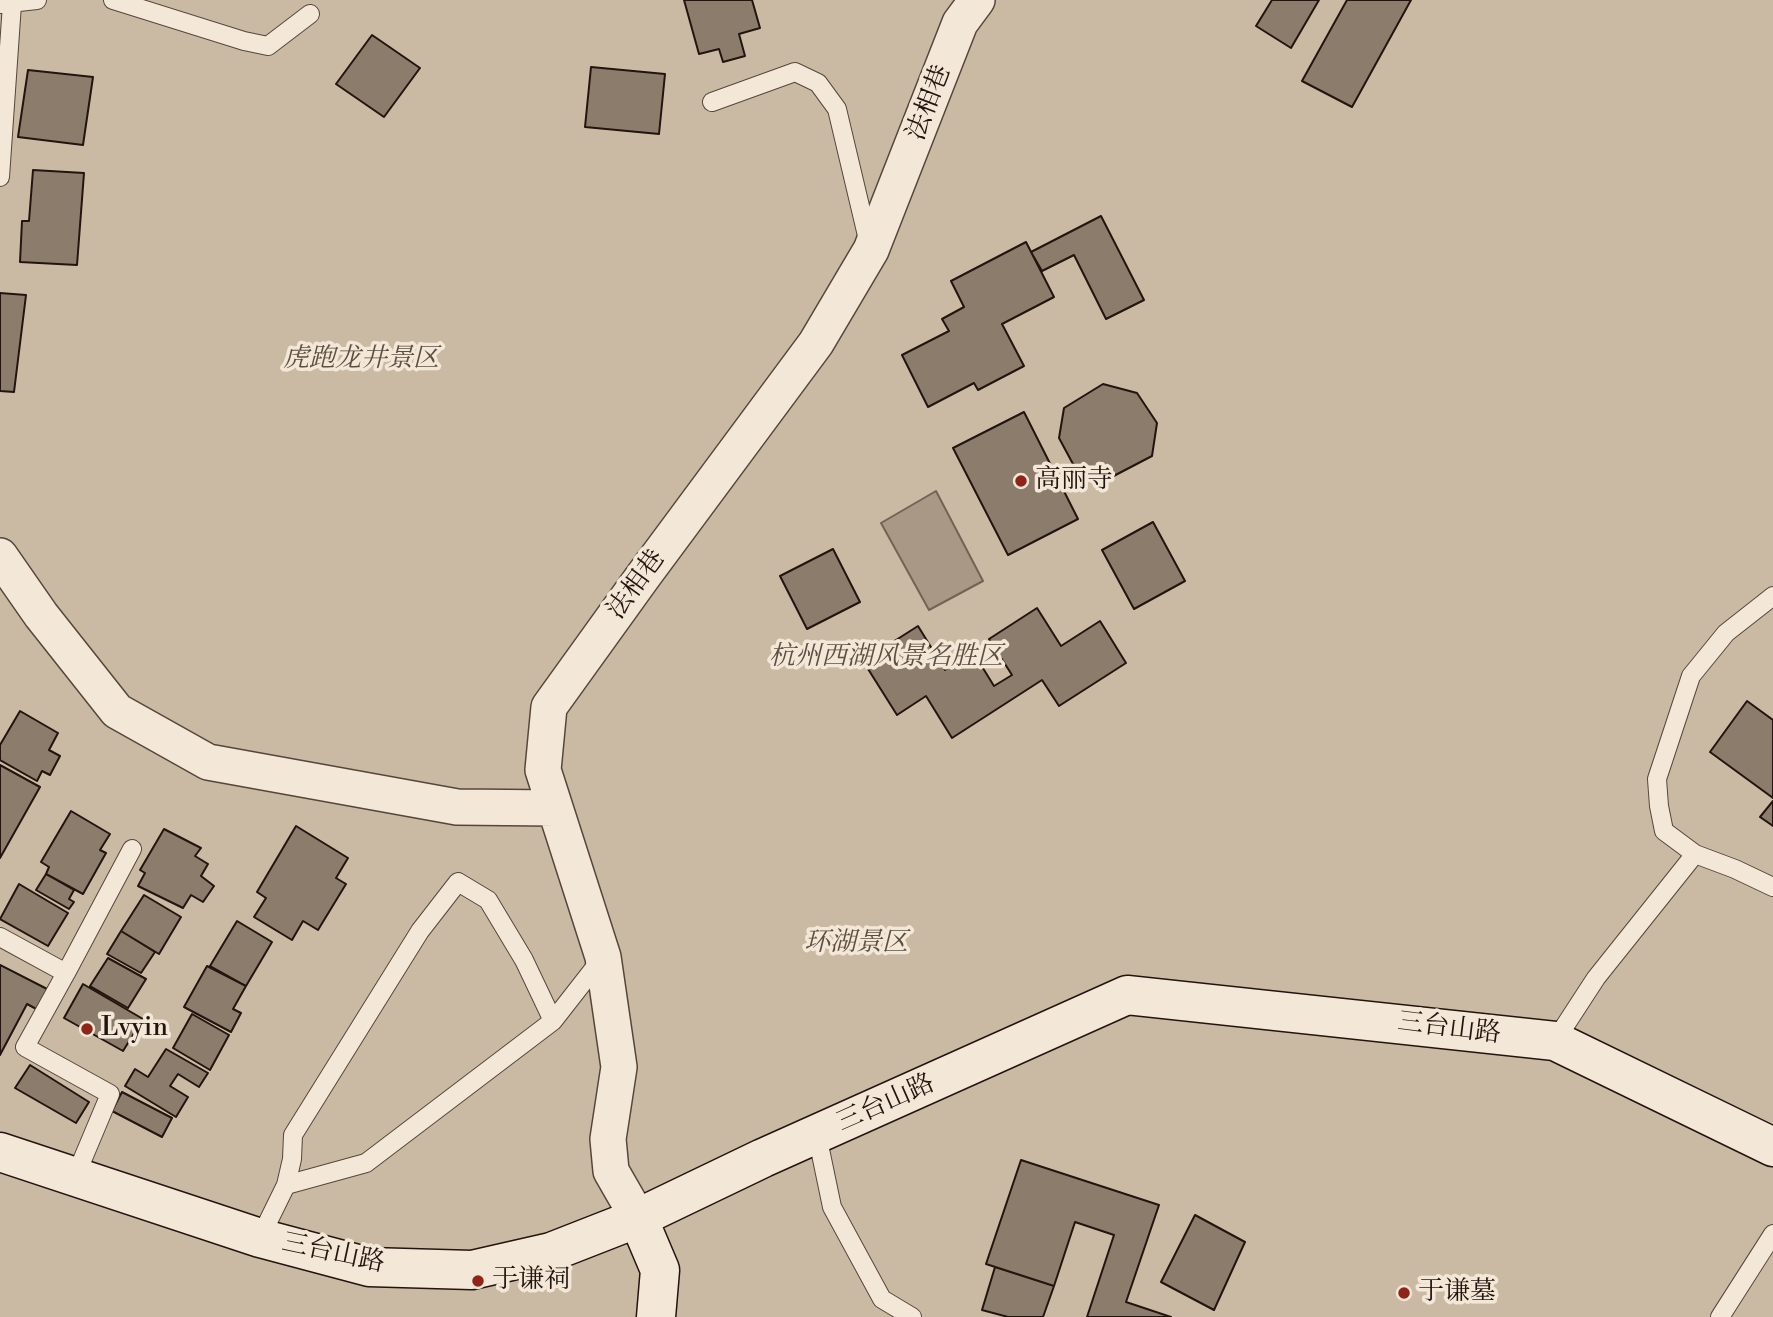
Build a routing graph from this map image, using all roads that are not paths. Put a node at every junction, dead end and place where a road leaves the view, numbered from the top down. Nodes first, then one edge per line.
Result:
1 (37, 0) edge
2 (113, 0) edge
3 (977, 0) edge
4 (6, 4) edge
5 (310, 14) dead end
6 (712, 102) dead end
7 (0, 177) edge
8 (871, 250) junction
9 (0, 556) edge
10 (1773, 596) edge
11 (555, 808) junction
12 (132, 849) dead end
13 (1695, 854) junction
14 (1773, 887) edge
15 (0, 937) edge
16 (603, 957) junction
17 (66, 973) junction
18 (553, 1021) junction
19 (1555, 1041) junction
20 (817, 1135) junction
21 (1773, 1147) edge
22 (0, 1152) edge
23 (76, 1175) junction
24 (286, 1185) junction
25 (638, 1218) junction
26 (1773, 1234) edge
27 (260, 1238) junction
28 (656, 1317) edge
29 (912, 1317) edge
30 (1720, 1317) edge

1 - 4 lane
2 - 5 lane
3 - 8 street, 法相巷
4 - 7 lane
6 - 8 lane
8 - 11 street, 法相巷
9 - 11 street
10 - 13 lane
11 - 16 street, 法相巷
12 - 17 lane
13 - 14 lane
13 - 19 lane
15 - 17 lane
16 - 18 lane
16 - 25 street, 法相巷
17 - 23 lane
18 - 24 lane
18 - 24 lane
19 - 20 street, 三台山路
19 - 21 street, 三台山路
20 - 25 street, 三台山路
20 - 29 lane
22 - 23 street, 三台山路
23 - 27 street, 三台山路
24 - 27 lane
25 - 27 street, 三台山路
25 - 28 street
26 - 30 lane

